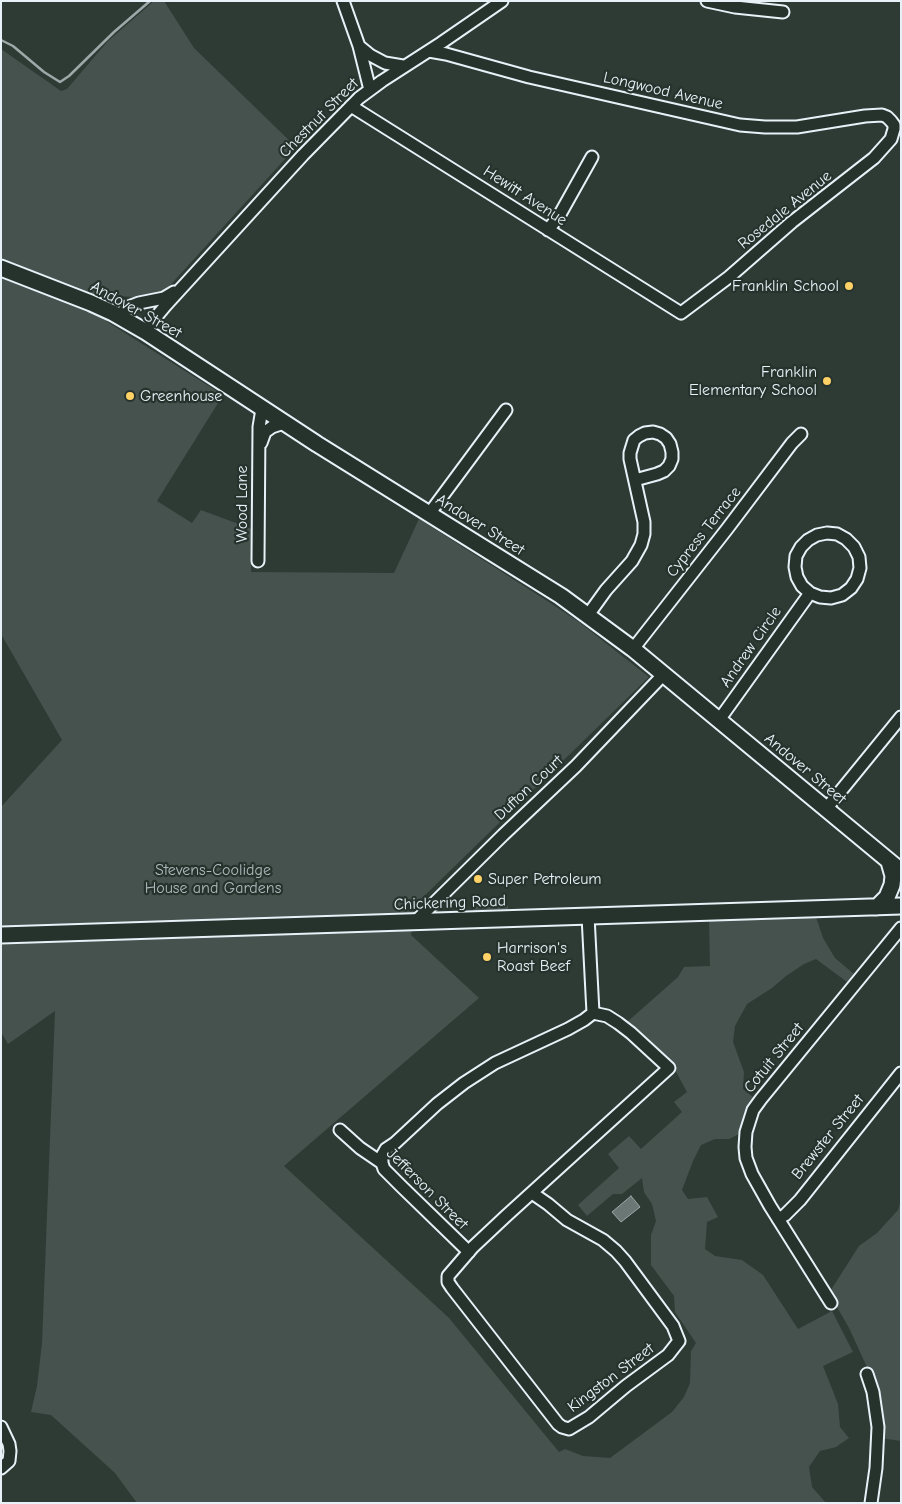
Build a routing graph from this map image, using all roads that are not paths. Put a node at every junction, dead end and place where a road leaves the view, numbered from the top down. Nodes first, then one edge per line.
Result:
1 (343, 1) edge
2 (502, 1) edge
3 (707, 1) edge
4 (783, 12) dead end
5 (359, 46) junction
6 (429, 51) junction
7 (403, 66) junction
8 (370, 90) junction
9 (351, 106) junction
10 (891, 121) joint
11 (592, 157) dead end
12 (548, 230) junction
13 (1, 268) edge
14 (184, 286) junction
15 (681, 314) joint
16 (119, 317) junction
17 (146, 332) junction
18 (262, 409) junction
19 (506, 410) dead end
20 (284, 423) junction
21 (801, 434) dead end
22 (259, 447) junction
23 (635, 480) junction
24 (429, 514) junction
25 (258, 561) dead end
26 (810, 593) junction
27 (588, 615) junction
28 (633, 649) junction
29 (663, 675) junction
30 (901, 718) edge
31 (719, 720) junction
32 (826, 809) junction
33 (895, 866) edge
34 (901, 906) edge
35 (877, 907) junction
36 (588, 916) junction
37 (415, 922) junction
38 (901, 928) edge
39 (1, 935) edge
40 (593, 1013) junction
41 (901, 1073) edge
42 (340, 1130) dead end
43 (382, 1163) junction
44 (532, 1193) junction
45 (778, 1220) junction
46 (469, 1252) junction
47 (831, 1303) dead end
48 (867, 1374) dead end
49 (1, 1427) edge
50 (5, 1464) edge
51 (871, 1503) edge

1 - 5 street
2 - 6 street, Chestnut Street
3 - 4 street
5 - 7 street
5 - 8 street
6 - 7 street, Chestnut Street
6 - 10 street, Longwood Avenue
7 - 8 street, Chestnut Street
8 - 9 street, Chestnut Street
9 - 12 street, Hewitt Avenue
9 - 14 street, Chestnut Street
10 - 15 street, Rosedale Avenue
11 - 12 street
12 - 15 street, Hewitt Avenue
13 - 16 main road, Andover Street
14 - 16 street, Chestnut Street
14 - 17 street, Chestnut Street
16 - 17 main road, Andover Street
17 - 18 main road, Andover Street
18 - 20 main road, Andover Street
18 - 22 street, Wood Lane
19 - 24 street
20 - 22 street, Wood Lane
20 - 24 main road, Andover Street
21 - 28 street, Cypress Terrace
22 - 25 street, Wood Lane
23 - 23 street
23 - 27 street
24 - 27 main road, Andover Street
26 - 26 street
26 - 31 street, Andrew Circle
27 - 28 main road, Andover Street
28 - 29 main road, Andover Street
29 - 31 main road, Andover Street
29 - 37 street, Dufton Court
30 - 32 street
31 - 32 main road, Andover Street
32 - 33 main road, Andover Street
33 - 35 main road
34 - 35 main road, Chickering Road
35 - 36 main road, Chickering Road
36 - 37 main road, Chickering Road
36 - 40 street
37 - 39 main road, Chickering Road
38 - 45 street, Cotuit Street
40 - 43 street
40 - 44 street, Kingston Street
41 - 45 street, Brewster Street
42 - 43 street, Jefferson Street
43 - 46 street, Jefferson Street
44 - 46 street, Kingston Street
44 - 46 street, Kingston Street
45 - 47 street, Cotuit Street
48 - 51 street
49 - 50 street

